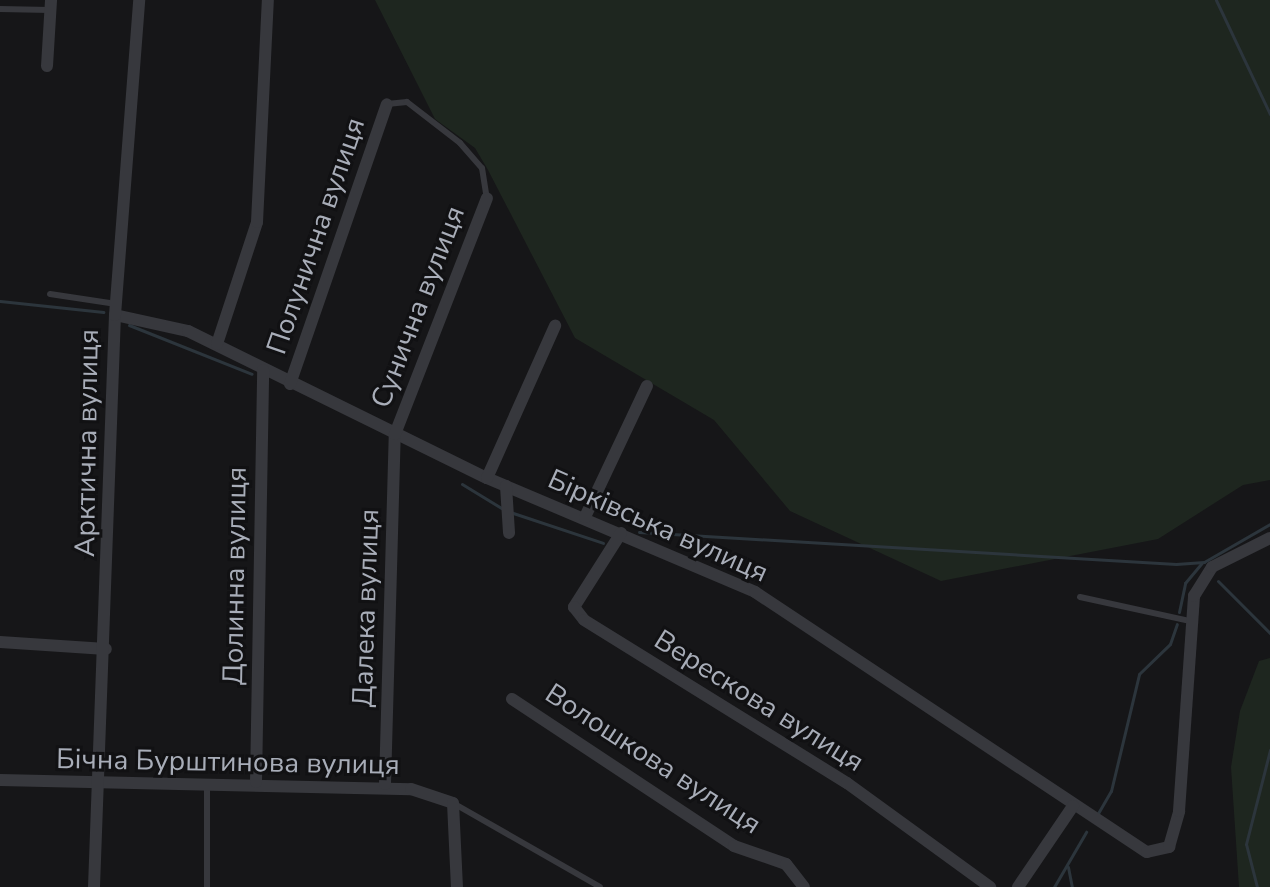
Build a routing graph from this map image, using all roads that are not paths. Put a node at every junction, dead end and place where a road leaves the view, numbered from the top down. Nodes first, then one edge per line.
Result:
1 (139, 0) edge
2 (268, 0) edge
3 (51, 5) edge
4 (0, 9) edge
5 (47, 66) dead end
6 (387, 104) joint
7 (487, 198) joint
8 (50, 294) dead end
9 (115, 310) junction
10 (555, 326) dead end
11 (217, 344) junction
12 (263, 370) junction
13 (290, 384) junction
14 (647, 386) dead end
15 (395, 434) junction
16 (487, 478) junction
17 (506, 486) junction
18 (585, 517) junction
19 (509, 533) dead end
20 (621, 533) junction
21 (1270, 538) edge
22 (1080, 597) dead end
23 (1190, 621) junction
24 (0, 642) edge
25 (106, 649) junction
26 (512, 699) dead end
27 (0, 780) edge
28 (256, 782) junction
29 (207, 784) junction
30 (385, 784) junction
31 (98, 785) junction
32 (453, 803) junction
33 (1073, 806) junction
34 (94, 887) edge
35 (207, 887) edge
36 (457, 887) edge
37 (600, 887) edge
38 (804, 887) edge
39 (990, 887) edge
40 (1018, 887) edge

1 - 9 street, Арктична вулиця
2 - 11 street
3 - 4 lane
3 - 5 street
6 - 7 lane
6 - 13 street, Полунична вулиця
7 - 15 street, Сунична вулиця
8 - 9 lane
9 - 11 street, Бірківська вулиця
9 - 25 street, Арктична вулиця
10 - 16 street
11 - 12 street, Бірківська вулиця
12 - 13 street, Бірківська вулиця
12 - 28 street, Долинна вулиця
13 - 15 street, Бірківська вулиця
14 - 18 street
15 - 16 street, Бірківська вулиця
15 - 30 street, Далека вулиця
16 - 17 street, Бірківська вулиця
17 - 18 street, Бірківська вулиця
17 - 19 street
18 - 20 street, Бірківська вулиця
20 - 33 street, Бірківська вулиця
20 - 39 street, Верескова вулиця
21 - 23 street
22 - 23 lane
23 - 33 street, Бірківська вулиця
24 - 25 street
25 - 31 street, Арктична вулиця
26 - 38 street, Волошкова вулиця
27 - 31 street, Бічна Бурштинова вулиця
28 - 29 street, Бічна Бурштинова вулиця
28 - 30 street, Бічна Бурштинова вулиця
29 - 31 street, Бічна Бурштинова вулиця
29 - 35 lane
30 - 32 street, Бічна Бурштинова вулиця
31 - 34 street, Арктична вулиця
32 - 36 street
32 - 37 lane
33 - 40 street

